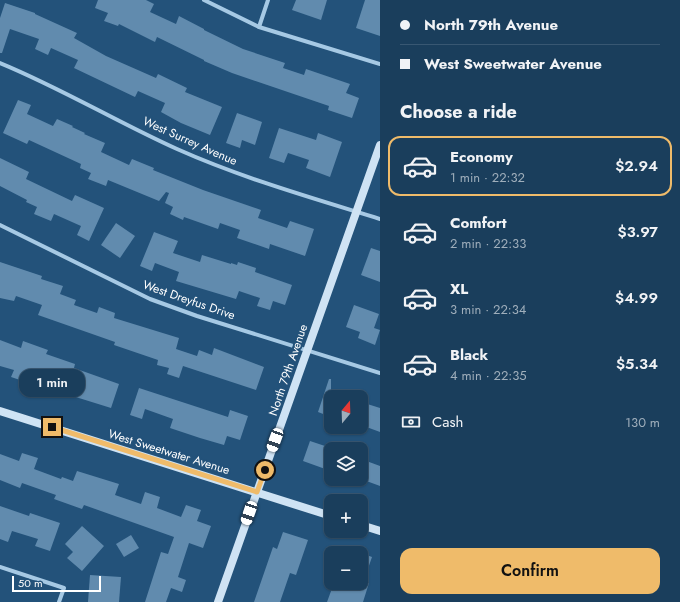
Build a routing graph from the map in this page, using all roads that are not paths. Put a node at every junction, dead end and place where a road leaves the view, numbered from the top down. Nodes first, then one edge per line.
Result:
1 (204, 0) edge
2 (268, 0) edge
3 (259, 27) junction
4 (0, 63) edge
5 (380, 64) edge
6 (380, 145) edge
7 (356, 211) junction
8 (380, 219) edge
9 (0, 225) edge
10 (307, 350) junction
11 (380, 373) edge
12 (0, 411) edge
13 (257, 492) junction
14 (324, 514) edge
15 (368, 527) edge
16 (380, 531) edge
17 (0, 567) edge
18 (59, 602) edge
19 (218, 602) edge

1 - 3 street
2 - 3 street
3 - 5 street
4 - 7 street, West Surrey Avenue
6 - 7 street, North 79th Avenue
7 - 8 street, West Surrey Avenue
7 - 10 street, North 79th Avenue
9 - 10 street, West Dreyfus Drive
10 - 11 street, West Dreyfus Drive
10 - 13 street, North 79th Avenue
12 - 13 street, West Sweetwater Avenue
13 - 14 street, West Sweetwater Avenue
13 - 19 street, North 79th Avenue
15 - 16 street
17 - 18 street

